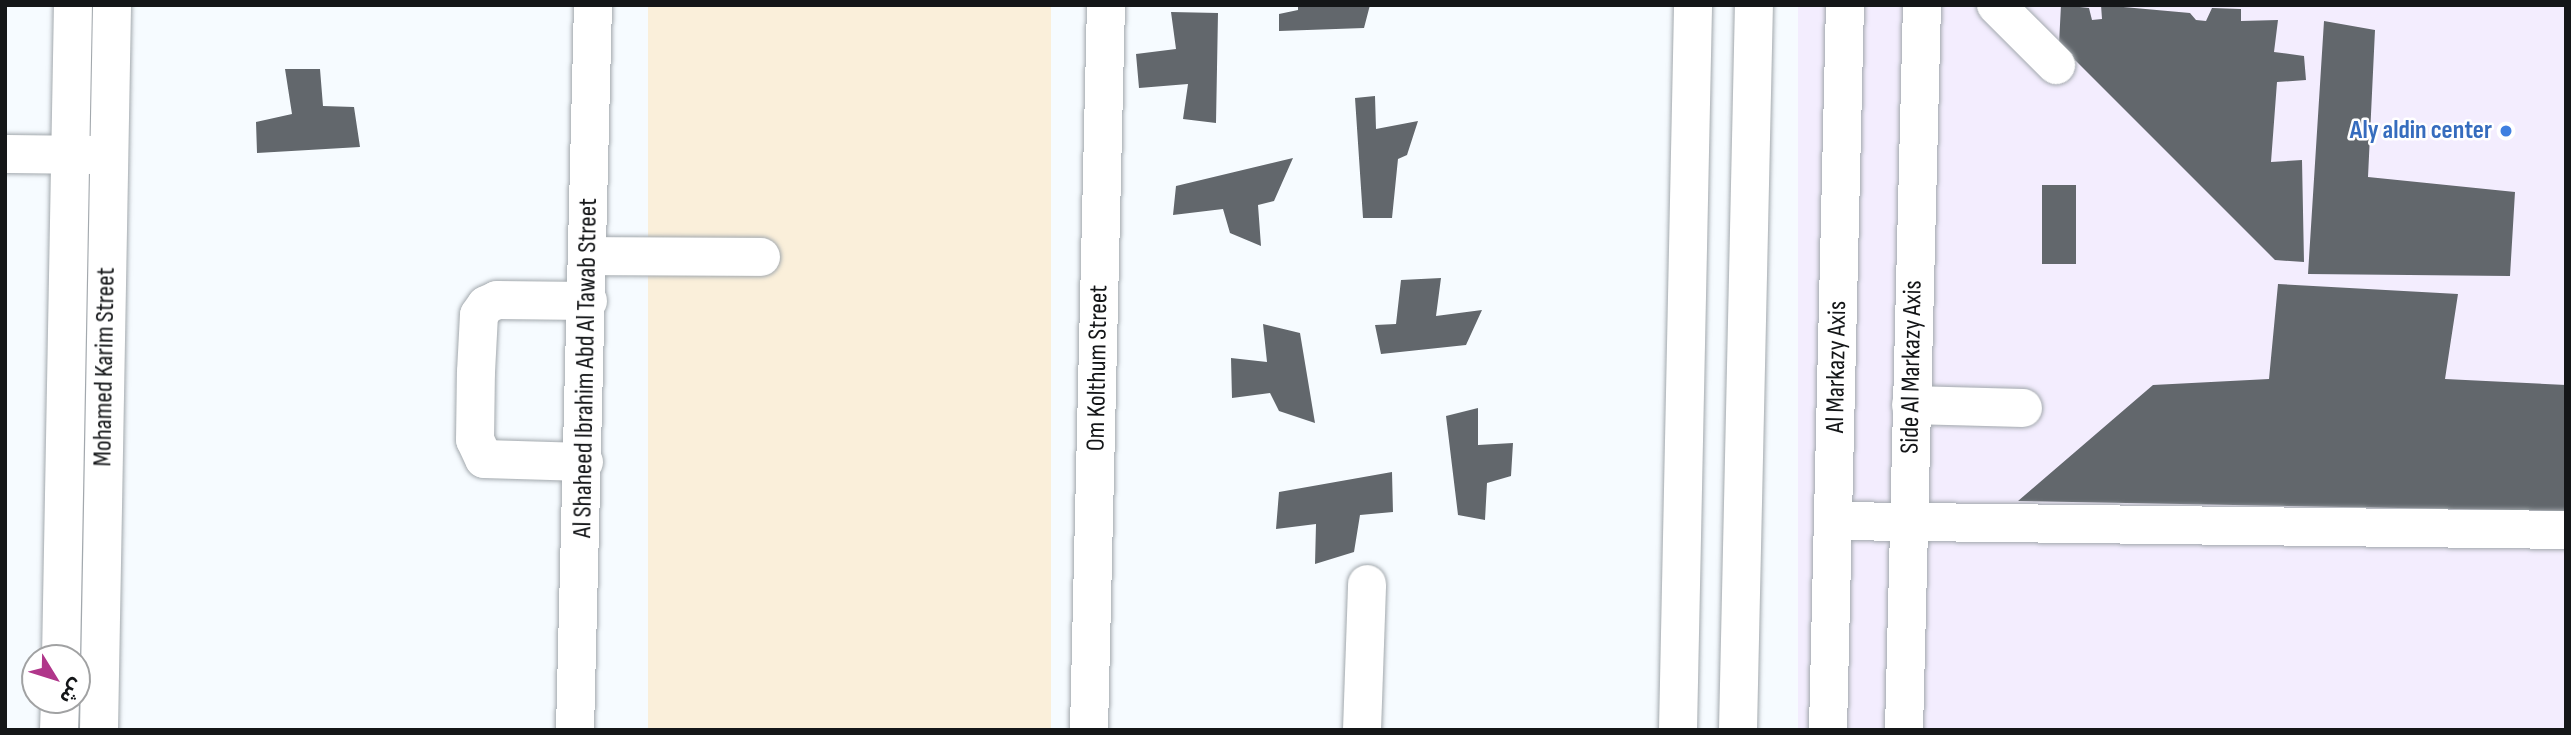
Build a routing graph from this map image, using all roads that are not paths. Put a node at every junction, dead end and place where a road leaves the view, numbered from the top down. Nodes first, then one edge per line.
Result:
1 (73, 5) edge
2 (112, 5) edge
3 (593, 5) edge
4 (1106, 5) edge
5 (1693, 5) edge
6 (1754, 5) edge
7 (1845, 5) edge
8 (1922, 5) edge
9 (1996, 5) edge
10 (2056, 65) dead end
11 (5, 154) edge
12 (69, 155) junction
13 (109, 156) junction
14 (588, 256) junction
15 (761, 257) dead end
16 (588, 300) junction
17 (1912, 405) junction
18 (2023, 408) dead end
19 (584, 462) junction
20 (1833, 521) junction
21 (1909, 522) junction
22 (2566, 530) edge
23 (1367, 584) dead end
24 (61, 644) edge
25 (99, 730) edge
26 (575, 730) edge
27 (1089, 730) edge
28 (1362, 730) edge
29 (1678, 730) edge
30 (1738, 730) edge
31 (1828, 730) edge
32 (1905, 730) edge

1 - 12 street, Mohamed Karim Street
2 - 13 street, Mohamed Karim Street
3 - 14 street, Al Shaheed Ibrahim Abd Al Tawab Street
4 - 27 street, Om Kolthum Street
5 - 29 street
6 - 30 street
7 - 20 street, Al Markazy Axis
8 - 17 street, Side Al Markazy Axis
9 - 10 street
11 - 12 street
12 - 13 street
12 - 24 street, Mohamed Karim Street
13 - 25 street, Mohamed Karim Street
14 - 15 street
14 - 16 street, Al Shaheed Ibrahim Abd Al Tawab Street
16 - 19 street, Al Shaheed Ibrahim Abd Al Tawab Street
16 - 19 street
17 - 18 street
17 - 21 street, Side Al Markazy Axis
19 - 26 street, Al Shaheed Ibrahim Abd Al Tawab Street
20 - 21 street
20 - 31 street, Al Markazy Axis
21 - 22 street
21 - 32 street, Side Al Markazy Axis
23 - 28 street

